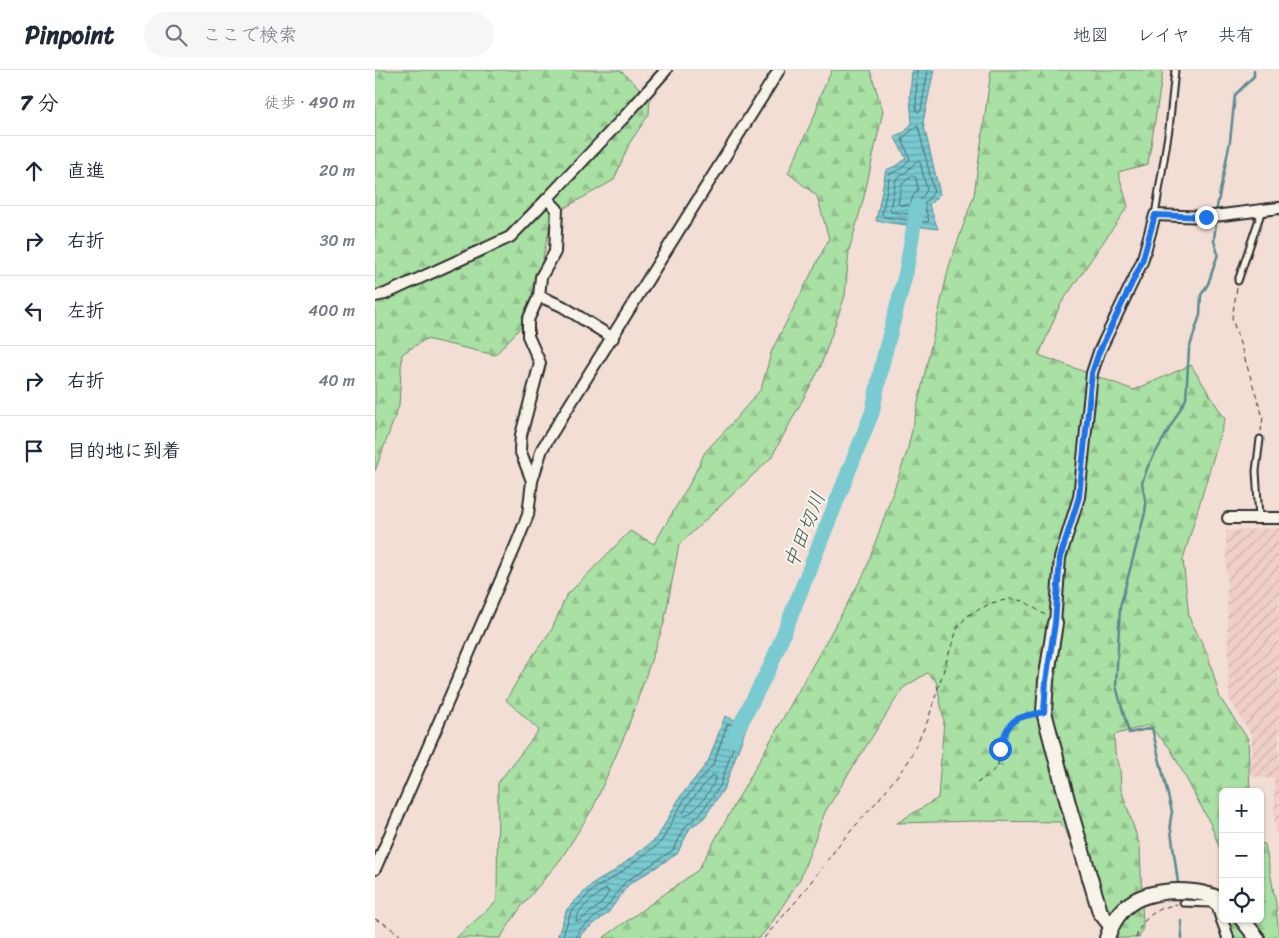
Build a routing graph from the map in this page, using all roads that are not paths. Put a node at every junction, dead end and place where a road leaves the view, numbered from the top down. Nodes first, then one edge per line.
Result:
1 (666, 70) edge
2 (779, 70) edge
3 (1175, 70) edge
4 (547, 199) junction
5 (1279, 208) edge
6 (1263, 209) junction
7 (1155, 215) junction
8 (1238, 281) road end
9 (375, 296) edge
10 (539, 296) junction
11 (613, 338) junction
12 (1260, 439) road end
13 (532, 481) junction
14 (1228, 518) dead end
15 (1259, 518) junction
16 (1279, 518) edge
17 (1055, 623) joint
18 (375, 869) edge
19 (1183, 903) road end
20 (1219, 903) edge
21 (1224, 923) edge
22 (1246, 923) edge
23 (1109, 932) edge
24 (1228, 938) edge
25 (1257, 938) edge

1 - 4 street
2 - 11 street
3 - 7 lane
4 - 9 street
4 - 10 street
5 - 6 street
6 - 7 street
6 - 8 lane
7 - 17 street
10 - 11 street
10 - 13 street
11 - 13 street
12 - 15 lane
13 - 18 street
14 - 15 street
15 - 16 street
17 - 23 street
19 - 20 lane
20 - 23 street
21 - 24 street
22 - 25 street

